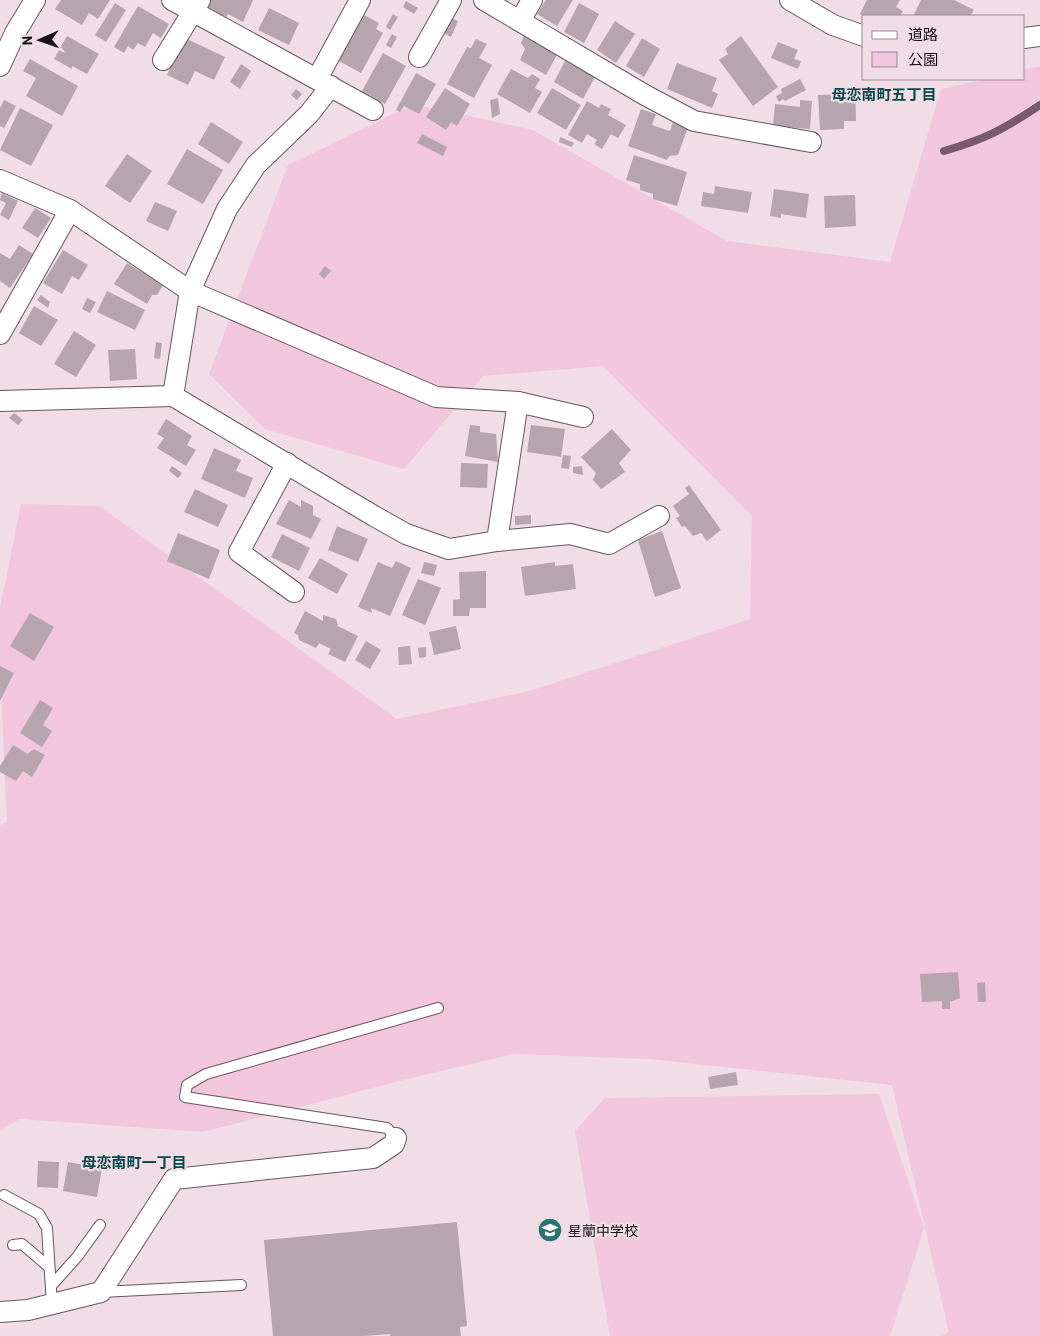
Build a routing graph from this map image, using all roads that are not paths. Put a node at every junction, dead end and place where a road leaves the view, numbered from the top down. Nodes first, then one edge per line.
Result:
1 (35, 0) edge
2 (172, 0) edge
3 (360, 0) edge
4 (451, 0) edge
5 (484, 0) edge
6 (532, 0) edge
7 (790, 0) edge
8 (196, 6) edge
9 (520, 21) junction
10 (8, 29) edge
11 (862, 35) edge
12 (1040, 36) edge
13 (1025, 38) edge
14 (419, 57) dead end
15 (163, 60) dead end
16 (0, 66) edge
17 (324, 82) junction
18 (373, 110) dead end
19 (811, 142) dead end
20 (0, 180) edge
21 (70, 210) junction
22 (190, 292) junction
23 (0, 334) edge
24 (174, 396) junction
25 (0, 401) edge
26 (518, 402) junction
27 (583, 417) dead end
28 (287, 463) junction
29 (659, 516) dead end
30 (496, 541) junction
31 (294, 592) dead end
32 (438, 1008) dead end
33 (396, 1138) joint
34 (4, 1195) dead end
35 (100, 1225) dead end
36 (13, 1245) dead end
37 (49, 1267) junction
38 (241, 1285) dead end
39 (101, 1292) junction
40 (51, 1295) junction
41 (0, 1312) edge

1 - 10 street
2 - 8 street
3 - 17 street
4 - 14 street
5 - 9 street
6 - 9 street
7 - 11 street
8 - 15 street
8 - 17 street
9 - 19 street
10 - 16 street
12 - 13 street
17 - 18 street
17 - 22 street
20 - 21 street
21 - 22 street
21 - 23 street
22 - 24 street
22 - 26 street
24 - 25 street
24 - 28 street
26 - 27 street
26 - 30 street
28 - 30 street
28 - 31 street
29 - 30 street
32 - 33 lane
33 - 39 street
34 - 37 lane
35 - 40 lane
36 - 37 lane
37 - 40 lane
38 - 39 lane
39 - 40 street
40 - 41 street

